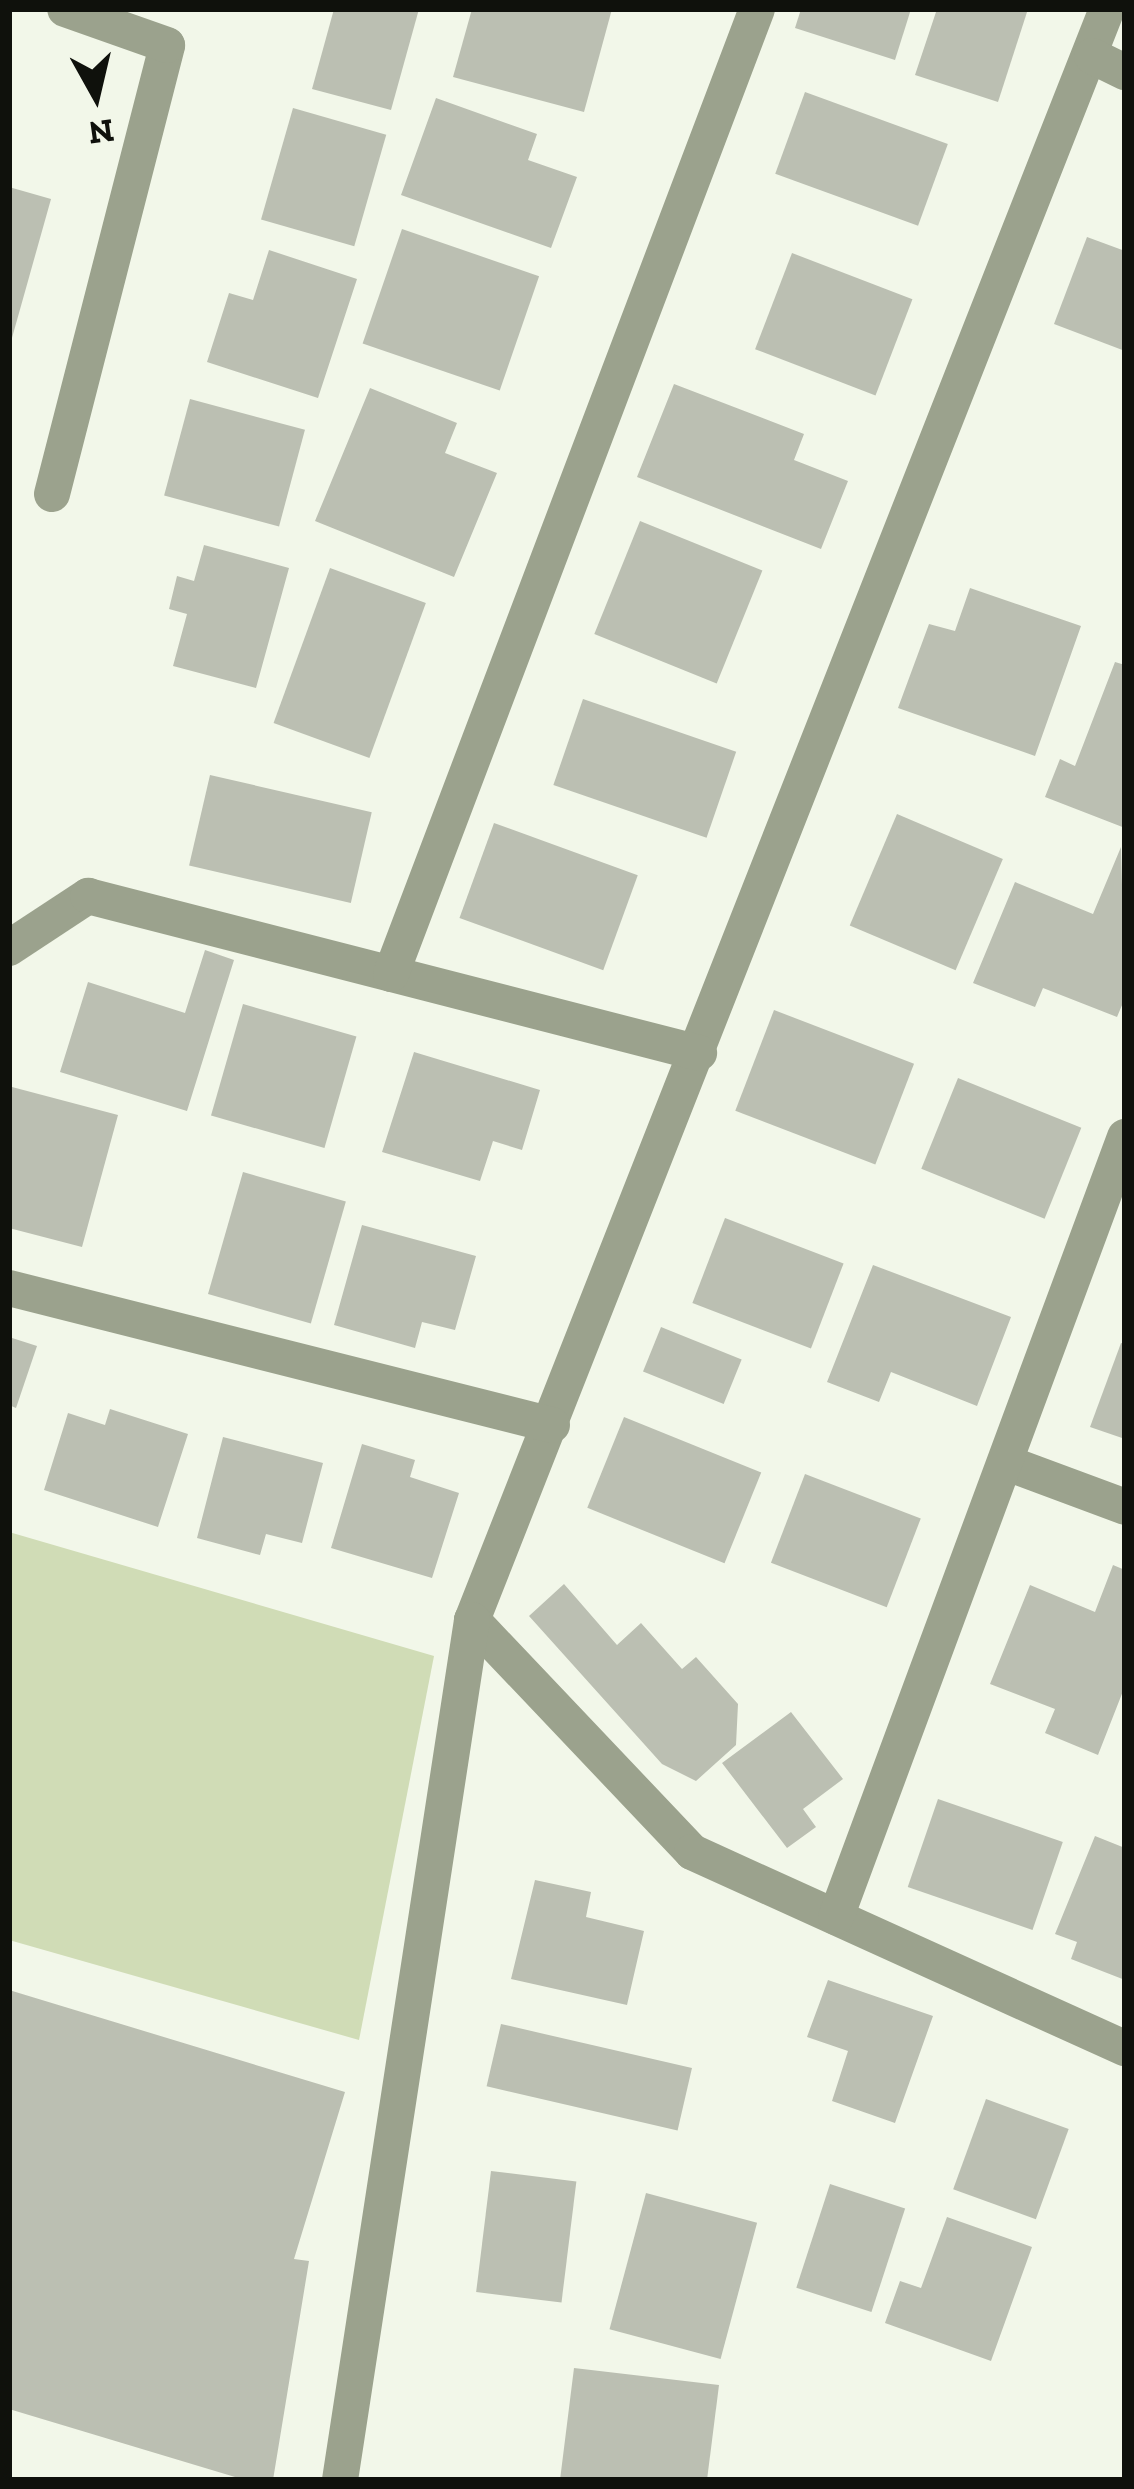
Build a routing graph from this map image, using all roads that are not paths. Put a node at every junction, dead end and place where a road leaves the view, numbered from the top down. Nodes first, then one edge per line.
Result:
1 (65, 9) edge
2 (757, 9) edge
3 (1107, 9) edge
4 (1108, 64) edge
5 (52, 494) dead end
6 (9, 948) edge
7 (391, 974) junction
8 (699, 1053) junction
9 (1125, 1137) edge
10 (9, 1288) edge
11 (552, 1425) junction
12 (1007, 1463) junction
13 (1125, 1507) edge
14 (472, 1620) junction
15 (836, 1917) junction
16 (1125, 2048) edge
17 (340, 2480) edge

1 - 5 street
2 - 7 street
3 - 4 street
4 - 8 street
6 - 7 street
7 - 8 street
8 - 11 street
9 - 12 street
10 - 11 street
11 - 14 street
12 - 13 street
12 - 15 street
14 - 15 street
14 - 17 street
15 - 16 street

